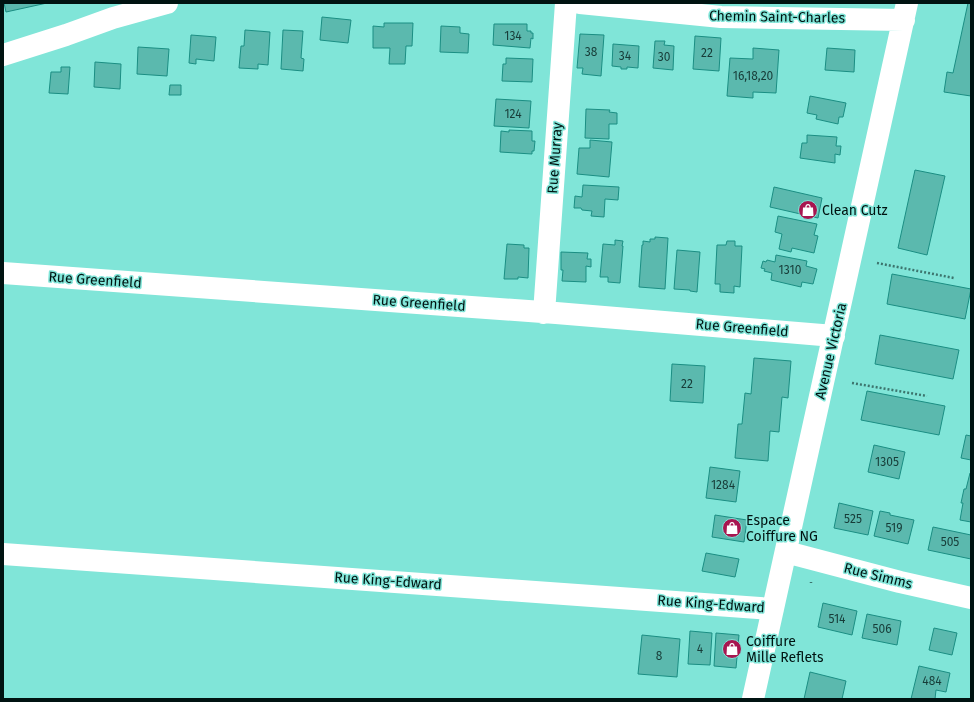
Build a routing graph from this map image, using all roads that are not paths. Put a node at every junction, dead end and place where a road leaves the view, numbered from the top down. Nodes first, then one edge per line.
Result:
1 (167, 3) edge
2 (566, 3) edge
3 (581, 3) edge
4 (906, 11) edge
5 (3, 55) edge
6 (3, 273) edge
7 (544, 313) junction
8 (834, 336) junction
9 (786, 552) junction
10 (3, 554) edge
11 (971, 598) edge
12 (773, 609) junction
13 (753, 699) edge

1 - 5 street
2 - 7 street, Rue Murray
3 - 4 street, Chemin Saint-Charles
4 - 8 street, Avenue Victoria
6 - 7 street, Rue Greenfield
7 - 8 street, Rue Greenfield
8 - 9 street, Avenue Victoria
9 - 11 street, Rue Simms
9 - 12 street, Avenue Victoria
10 - 12 street, Rue King-Edward
12 - 13 street, Avenue Victoria

